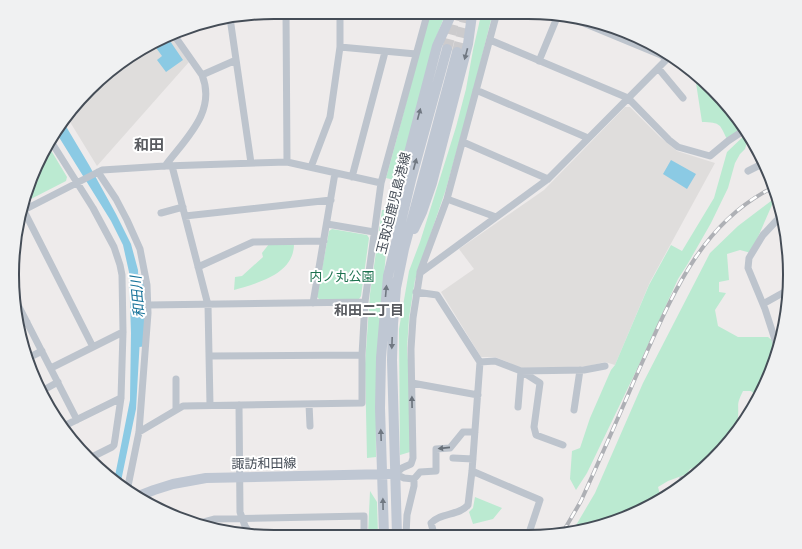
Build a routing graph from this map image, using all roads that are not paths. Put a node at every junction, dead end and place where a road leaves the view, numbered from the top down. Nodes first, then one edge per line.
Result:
1 (286, 19) edge
2 (340, 19) edge
3 (426, 19) edge
4 (449, 19) edge
5 (471, 19) edge
6 (495, 19) edge
7 (556, 20) dead end
8 (231, 23) edge
9 (601, 30) edge
10 (176, 38) edge
11 (490, 40) junction
12 (340, 47) junction
13 (652, 51) edge
14 (385, 52) junction
15 (416, 54) junction
16 (236, 60) junction
17 (666, 60) edge
18 (539, 61) junction
19 (658, 68) junction
20 (202, 75) junction
21 (476, 90) junction
22 (628, 98) junction
23 (683, 98) dead end
24 (740, 133) edge
25 (588, 138) junction
26 (463, 142) junction
27 (54, 145) edge
28 (287, 162) junction
29 (251, 163) junction
30 (165, 166) junction
31 (172, 166) junction
32 (759, 166) edge
33 (311, 167) junction
34 (748, 171) dead end
35 (98, 172) junction
36 (336, 173) junction
37 (352, 177) junction
38 (548, 179) junction
39 (78, 182) junction
40 (381, 183) junction
41 (447, 199) junction
42 (331, 200) junction
43 (28, 207) edge
44 (183, 207) junction
45 (161, 213) dead end
46 (26, 216) edge
47 (185, 216) junction
48 (496, 217) junction
49 (777, 222) edge
50 (327, 224) junction
51 (374, 232) junction
52 (324, 241) junction
53 (404, 249) junction
54 (198, 267) junction
55 (420, 272) junction
56 (388, 276) junction
57 (416, 292) junction
58 (782, 293) edge
59 (365, 302) junction
60 (313, 303) junction
61 (208, 304) junction
62 (763, 304) junction
63 (148, 305) junction
64 (22, 312) edge
65 (27, 322) junction
66 (24, 324) edge
67 (123, 332) junction
68 (775, 339) edge
69 (93, 347) junction
70 (42, 351) junction
71 (362, 355) junction
72 (33, 356) edge
73 (210, 356) junction
74 (480, 362) junction
75 (605, 366) dead end
76 (51, 368) junction
77 (580, 370) junction
78 (521, 371) junction
79 (176, 379) dead end
80 (58, 382) junction
81 (412, 384) junction
82 (46, 389) edge
83 (478, 394) junction
84 (121, 398) junction
85 (309, 404) junction
86 (210, 405) junction
87 (239, 405) junction
88 (518, 407) dead end
89 (176, 409) junction
90 (574, 410) dead end
91 (77, 420) junction
92 (68, 424) edge
93 (310, 426) dead end
94 (139, 432) junction
95 (475, 432) junction
96 (564, 445) dead end
97 (94, 456) edge
98 (453, 458) dead end
99 (473, 459) junction
100 (472, 471) junction
101 (382, 474) junction
102 (395, 474) junction
103 (239, 476) junction
104 (414, 479) junction
105 (128, 484) edge
106 (144, 494) edge
107 (242, 518) junction
108 (207, 521) edge
109 (247, 528) edge
110 (364, 530) edge
111 (384, 530) edge
112 (397, 530) edge
113 (406, 530) edge
114 (433, 530) edge
115 (530, 530) edge

1 - 28 street
2 - 12 street
3 - 15 street
56 -> 4 main road
5 -> 53 main road
6 - 11 street
7 - 18 street
8 - 16 street
9 - 13 street
10 - 20 street
11 - 18 street
11 - 21 street
12 - 14 street
12 - 33 street
14 - 15 street
14 - 37 street
15 - 40 street
16 - 20 street
16 - 29 street
17 - 19 street
18 - 22 street
19 - 22 street
19 - 23 street
20 - 30 street
21 - 25 street
21 - 26 street
22 - 24 street
22 - 25 street
25 - 38 street
26 - 38 street
26 - 41 street
27 - 39 street
28 - 29 street
28 - 33 street
29 - 31 street
30 - 31 street
30 - 35 street
31 - 44 street
32 - 34 street
33 - 36 street
35 - 39 street
35 - 63 street
36 - 37 street
36 - 42 street
37 - 40 street
38 - 48 street
39 - 43 street
39 - 67 street
40 - 51 street
41 - 48 street
41 - 55 street
42 - 47 street
42 - 50 street
44 - 45 street
44 - 47 street
46 - 69 street
47 - 54 street
48 - 55 street
49 - 62 street
50 - 51 street
50 - 52 street
51 - 59 street
52 - 54 street
52 - 60 street
56 -> 53 main road, 玉取迫鹿児島港線
53 -> 102 main road, 玉取迫鹿児島港線
54 - 61 street
55 - 57 street
101 -> 56 main road, 玉取迫鹿児島港線
57 - 74 street
57 - 81 street
58 - 62 street
59 - 60 street
59 - 71 street
60 - 61 street
61 - 63 street
61 - 73 street
62 - 68 street
63 - 94 street
64 - 65 street
65 - 66 street
65 - 70 street
67 - 69 street
67 - 84 street
69 - 76 street
70 - 72 street
70 - 76 street
71 - 73 street
71 - 85 street
73 - 86 street
74 - 78 street
74 - 83 street
75 - 77 street
76 - 80 street
77 - 78 street
77 - 90 street
78 - 88 street
78 - 96 street
79 - 89 street
80 - 82 street
80 - 91 street
81 - 83 street
102 -> 81 street
83 - 95 street
84 - 91 street
84 - 97 street
85 - 87 street
85 - 93 street
86 - 87 street
86 - 89 street
87 - 103 street
89 - 94 street
91 - 92 street
94 - 105 street
95 - 99 street
95 -> 104 street
98 - 99 street
99 - 100 street
100 - 114 street
100 - 115 street
101 - 102 main road, 諏訪和田線
101 - 103 main road, 諏訪和田線
111 -> 101 main road, 玉取迫鹿児島港線
102 - 104 street
102 - 112 main road, 玉取迫鹿児島港線
103 - 106 main road, 諏訪和田線
103 - 107 street
104 - 113 street
107 - 108 street
107 - 109 street
107 - 110 street

